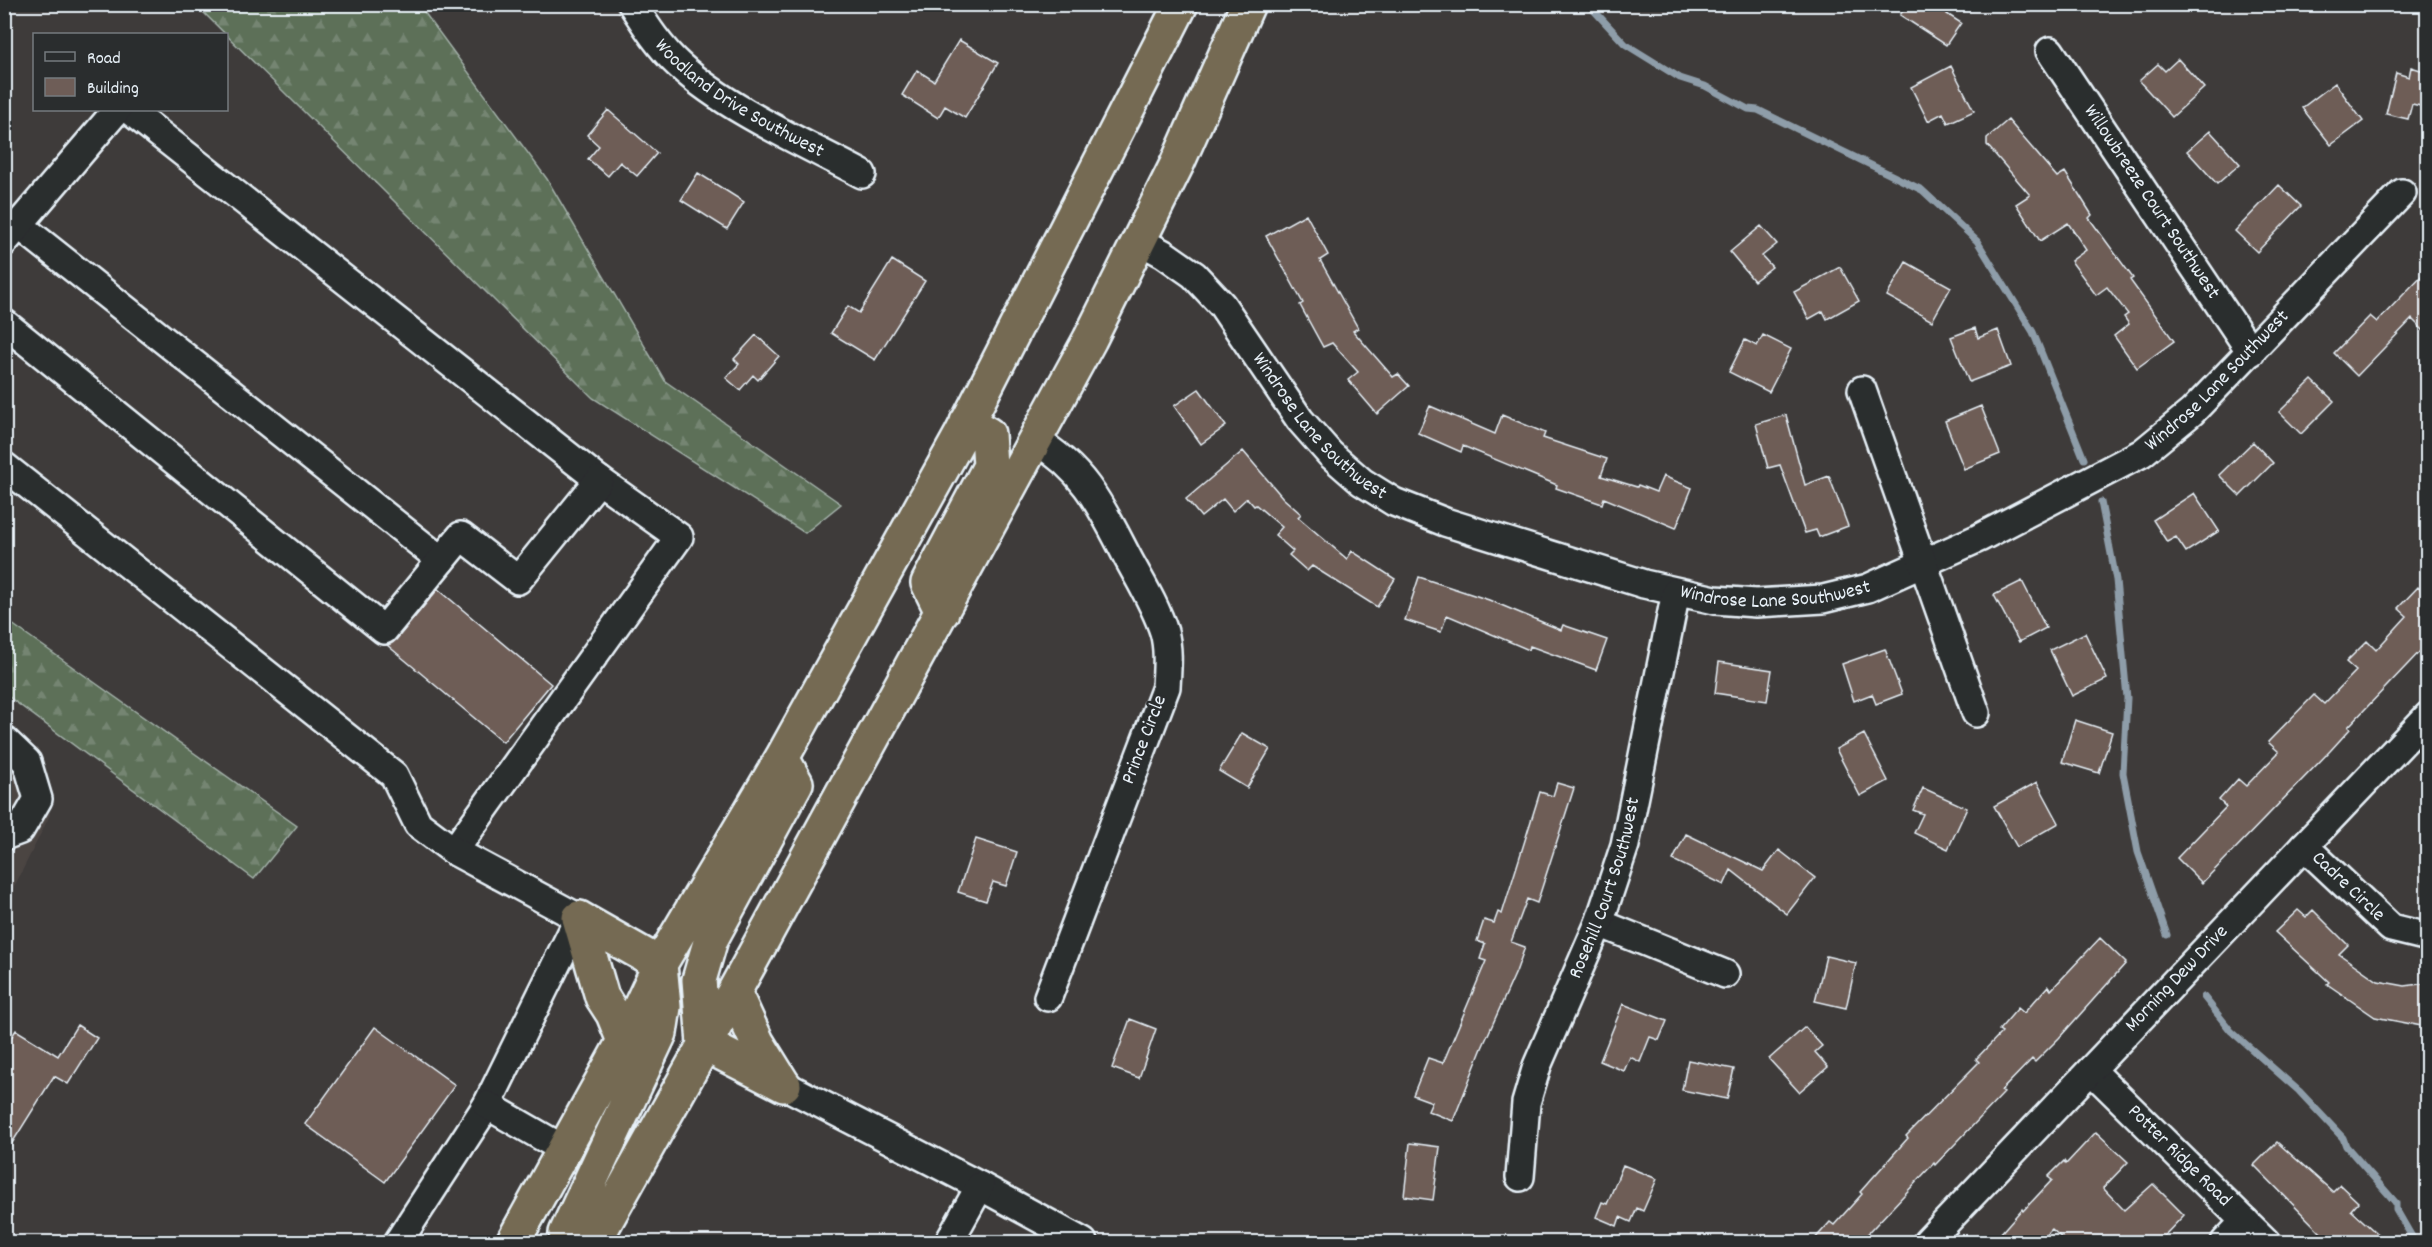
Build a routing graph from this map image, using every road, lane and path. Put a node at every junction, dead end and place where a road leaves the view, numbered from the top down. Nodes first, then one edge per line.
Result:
1 (632, 4) edge
2 (1181, 4) edge
3 (1248, 4) edge
4 (2050, 51) dead end
5 (116, 111) edge
6 (130, 111) edge
7 (862, 174) dead end
8 (2402, 193) dead end
9 (12, 234) edge
10 (1140, 241) junction
11 (4, 323) edge
12 (2251, 352) junction
13 (1862, 390) dead end
14 (967, 422) junction
15 (1036, 441) junction
16 (4, 466) edge
17 (599, 480) junction
18 (441, 561) junction
19 (1922, 565) junction
20 (1676, 592) junction
21 (942, 612) junction
22 (1976, 712) dead end
23 (2427, 716) edge
24 (4, 740) edge
25 (782, 758) junction
26 (4, 836) edge
27 (2304, 846) junction
28 (454, 851) junction
29 (579, 918) junction
30 (1599, 923) junction
31 (2427, 937) edge
32 (660, 964) junction
33 (1725, 974) dead end
34 (734, 992) junction
35 (1048, 997) dead end
36 (624, 1041) junction
37 (704, 1044) junction
38 (2091, 1070) junction
39 (784, 1085) junction
40 (488, 1105) junction
41 (565, 1150) junction
42 (1520, 1177) dead end
43 (980, 1186) junction
44 (2245, 1221) junction
45 (398, 1242) edge
46 (513, 1242) edge
47 (569, 1242) edge
48 (594, 1242) edge
49 (949, 1242) edge
50 (1083, 1242) edge
51 (1927, 1242) edge
52 (2225, 1242) edge
53 (2266, 1242) edge

1 - 7 street, Woodland Drive Southwest
2 - 14 highway
3 - 10 highway
4 - 12 street, Willowbreeze Court Southwest
5 - 9 street
6 - 17 street
8 - 12 street, Windrose Lane Southwest
9 - 18 street
10 - 15 highway
10 - 20 street, Windrose Lane Southwest
11 - 18 street
12 - 19 street, Windrose Lane Southwest
13 - 19 street
14 - 21 highway
14 - 25 highway
15 - 21 highway
15 - 35 street, Prince Circle
16 - 28 street
17 - 18 street
17 - 28 street
19 - 20 street, Windrose Lane Southwest
19 - 22 street
20 - 30 street, Rosehill Court Southwest
21 - 34 highway
23 - 27 street, Morning Dew Drive
24 - 26 street
25 - 32 highway
25 - 37 highway
27 - 31 street, Cadre Circle
27 - 38 street, Morning Dew Drive
28 - 29 street
29 - 32 highway
29 - 36 highway
29 - 40 street
30 - 33 street
30 - 42 street, Rosehill Court Southwest
32 - 36 highway
32 - 47 highway
34 - 37 highway
34 - 39 highway
36 - 41 highway
37 - 39 highway
37 - 48 highway
38 - 44 street, Potter Ridge Road
38 - 51 street, Morning Dew Drive
39 - 43 street
40 - 41 street
40 - 45 street
41 - 46 highway
43 - 49 street
43 - 50 street
44 - 52 street
44 - 53 street, Potter Ridge Road

